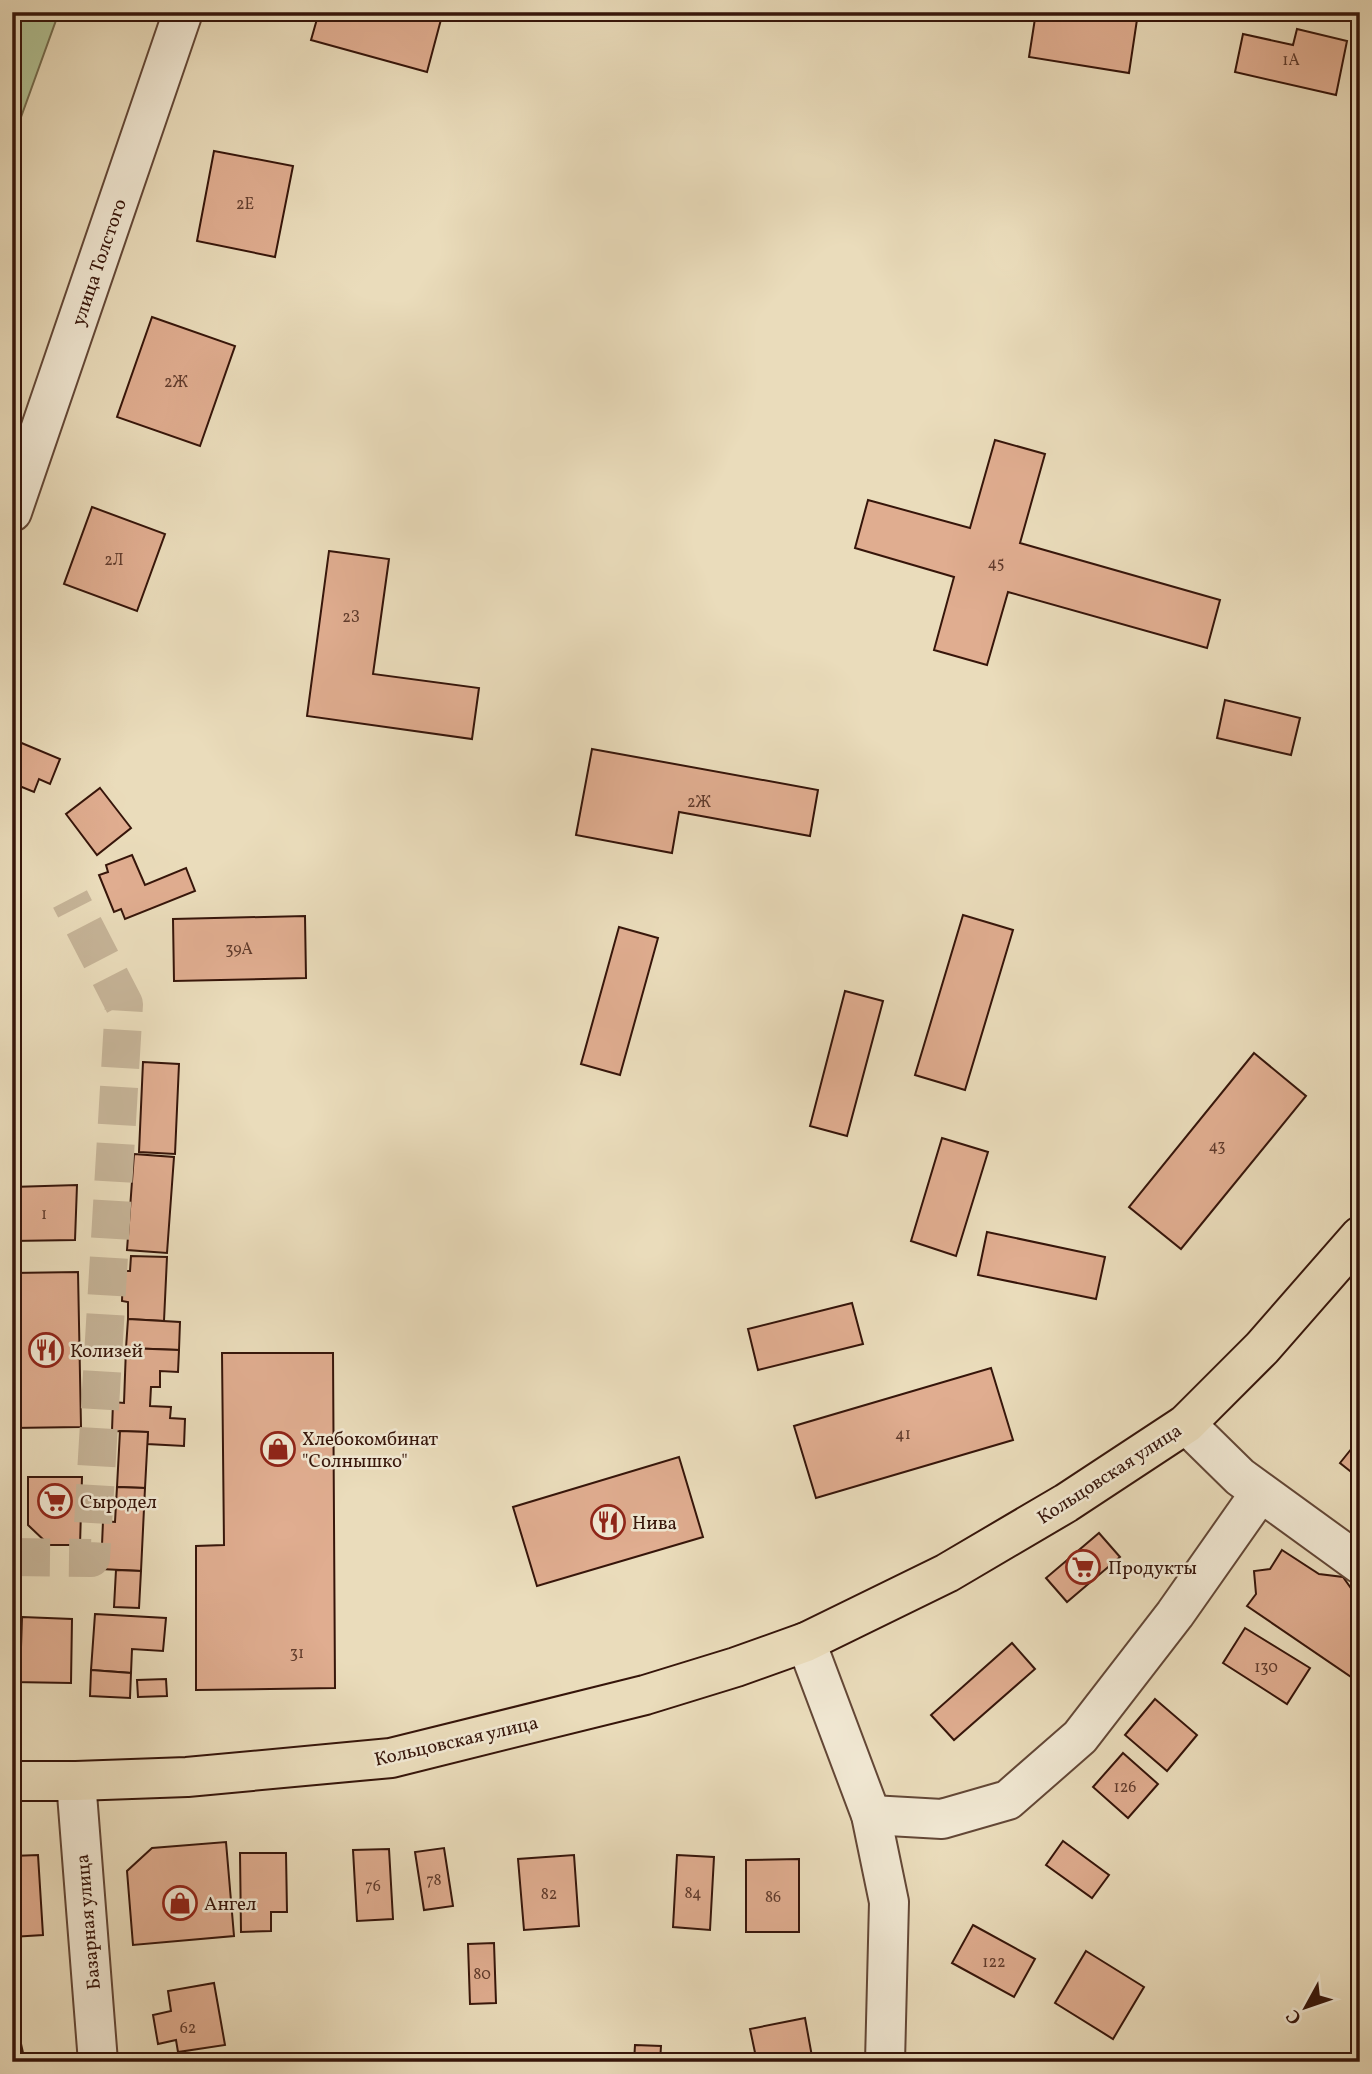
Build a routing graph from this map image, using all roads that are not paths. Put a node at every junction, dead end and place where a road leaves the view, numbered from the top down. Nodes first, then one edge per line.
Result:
1 (183, 12) edge
2 (12, 512) edge
3 (1360, 1236) edge
4 (1186, 1424) junction
5 (1260, 1493) junction
6 (1360, 1564) edge
7 (806, 1642) junction
8 (12, 1781) edge
9 (76, 1781) junction
10 (871, 1815) junction
11 (98, 2062) edge
12 (885, 2062) edge

1 - 2 street, улица Толстого
3 - 4 main road, Кольцовская улица
4 - 5 street
4 - 7 main road, Кольцовская улица
5 - 6 street
5 - 10 street
7 - 9 main road, Кольцовская улица
7 - 10 street
8 - 9 main road, Кольцовская улица
9 - 11 street, Базарная улица
10 - 12 street

